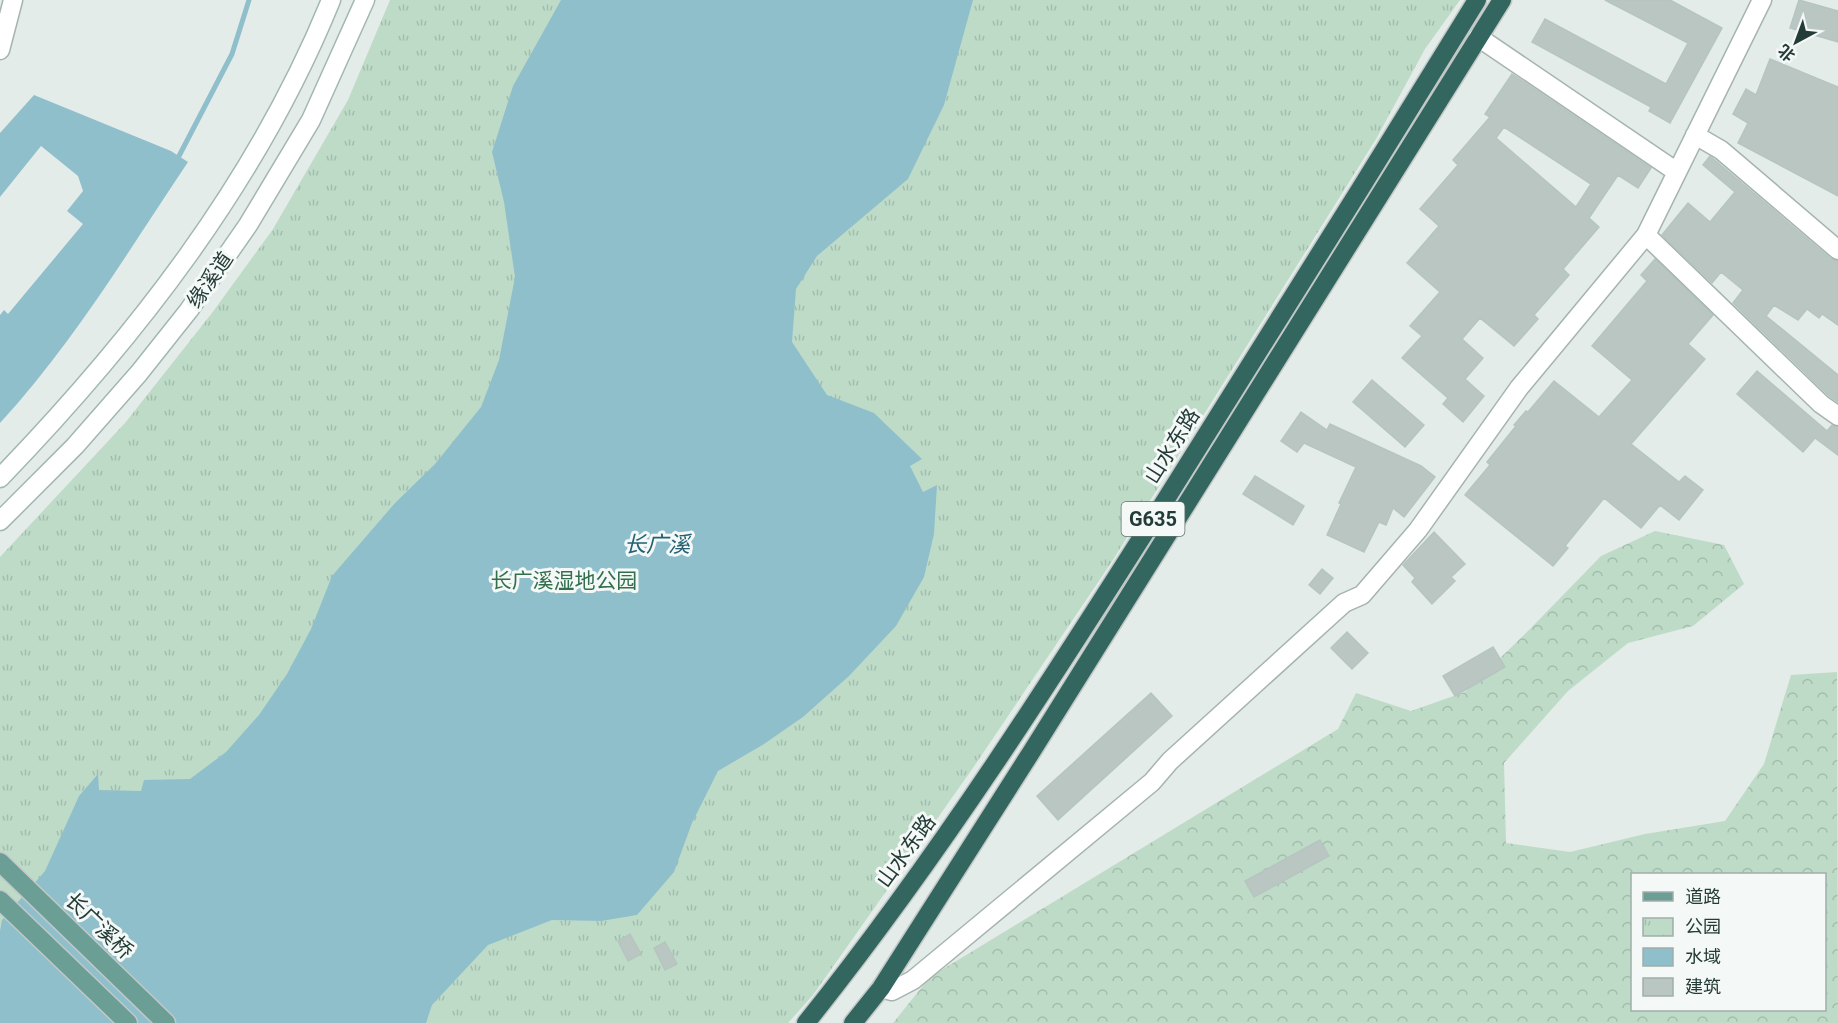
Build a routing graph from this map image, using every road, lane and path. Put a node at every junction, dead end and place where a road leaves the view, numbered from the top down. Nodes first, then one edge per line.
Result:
1 (13, 0) edge
2 (331, 0) edge
3 (365, 0) edge
4 (1477, 0) edge
5 (1502, 0) edge
6 (1762, 0) edge
7 (1478, 37) junction
8 (0, 50) edge
9 (1695, 135) junction
10 (1677, 172) junction
11 (1646, 235) junction
12 (1838, 250) edge
13 (1838, 416) edge
14 (0, 478) edge
15 (0, 521) edge
16 (1072, 648) junction
17 (1088, 659) junction
18 (0, 862) edge
19 (0, 900) edge
20 (881, 988) junction
21 (128, 1023) edge
22 (166, 1023) edge
23 (806, 1023) edge
24 (853, 1023) edge

1 - 8 street
2 - 14 street, 缘溪道
3 - 15 street, 缘溪道
4 - 16 highway, 山水东路 / G635
5 - 7 highway, 山水东路 / G635
6 - 9 street
7 - 10 street
7 - 17 highway, 山水东路 / G635
9 - 10 street
9 - 12 street
10 - 11 street
11 - 13 street
11 - 20 street
16 - 17 street
16 - 23 highway, 山水东路 / G635
17 - 20 highway, 山水东路 / G635
18 - 22 main road, 长广溪桥
19 - 21 main road
20 - 24 highway, 山水东路 / G635

